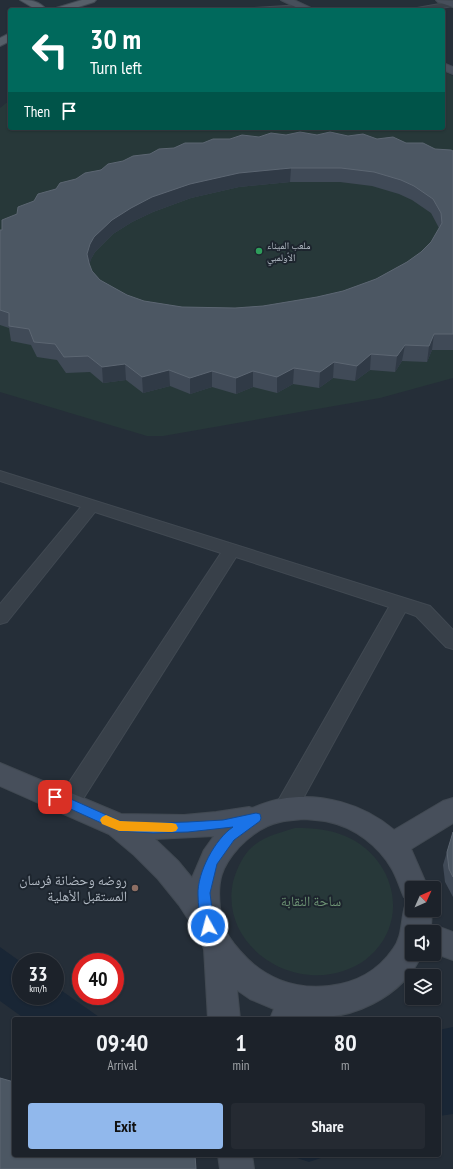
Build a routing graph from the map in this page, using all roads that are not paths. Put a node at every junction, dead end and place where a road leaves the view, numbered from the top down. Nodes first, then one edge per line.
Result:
1 (25, 0) edge
2 (61, 0) edge
3 (91, 0) edge
4 (286, 0) edge
5 (441, 0) edge
6 (452, 4) edge
7 (40, 8) edge
8 (50, 8) edge
9 (65, 8) edge
10 (306, 8) edge
11 (429, 8) edge
12 (0, 476) edge
13 (91, 506) junction
14 (232, 550) junction
15 (400, 604) junction
16 (0, 617) edge
17 (453, 642) edge
18 (0, 774) edge
19 (68, 803) junction
20 (286, 808) junction
21 (453, 809) edge
22 (256, 818) junction
23 (119, 826) junction
24 (392, 846) junction
25 (412, 881) edge
26 (213, 938) junction
27 (441, 941) edge
28 (453, 946) edge
29 (405, 958) edge
30 (290, 1010) edge
31 (224, 1017) edge
32 (235, 1157) edge
33 (237, 1169) edge

1 - 7 main road
2 - 8 main road
3 - 9 main road
4 - 10 street
5 - 6 street
6 - 11 street
12 - 13 street
13 - 14 street
13 - 16 street
14 - 15 street
14 - 19 street
15 - 17 street
15 - 20 street
18 - 19 street
19 - 23 street
20 - 22 street
20 - 24 street
21 - 24 street
22 - 23 street
22 - 26 street
23 - 26 street
24 - 25 street
26 - 30 street
26 - 31 street
27 - 28 street
29 - 30 street
32 - 33 street

